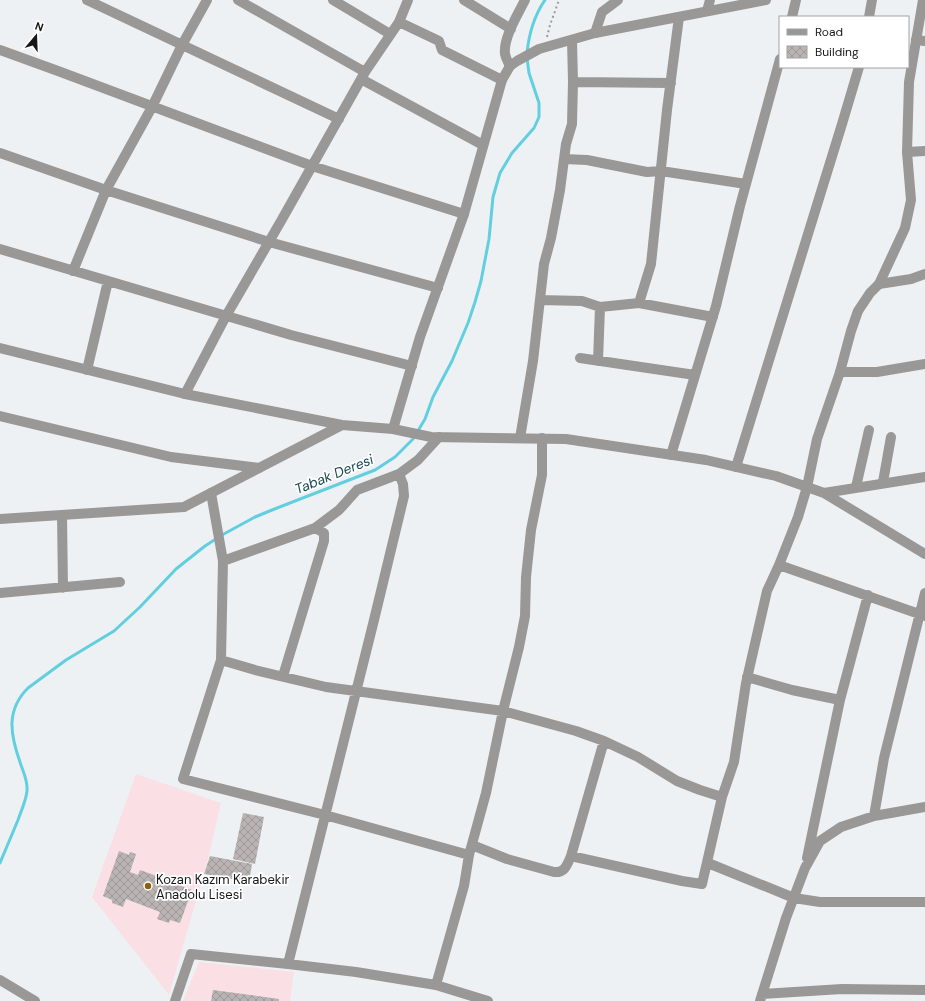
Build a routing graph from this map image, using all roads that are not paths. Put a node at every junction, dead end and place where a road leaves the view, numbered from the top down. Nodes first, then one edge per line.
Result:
1 (87, 0) edge
2 (207, 0) edge
3 (238, 0) edge
4 (332, 0) edge
5 (408, 0) edge
6 (464, 0) edge
7 (525, 0) edge
8 (618, 0) edge
9 (710, 0) edge
10 (766, 0) edge
11 (796, 0) edge
12 (872, 0) edge
13 (923, 0) edge
14 (707, 11) junction
15 (792, 16) edge
16 (869, 16) edge
17 (679, 17) junction
18 (399, 22) junction
19 (511, 29) junction
20 (595, 33) junction
21 (390, 34) junction
22 (572, 40) junction
23 (921, 40) edge
24 (182, 45) junction
25 (0, 50) edge
26 (779, 63) edge
27 (513, 64) junction
28 (859, 68) edge
29 (363, 75) junction
30 (502, 80) junction
31 (573, 82) junction
32 (671, 83) junction
33 (152, 107) junction
34 (338, 119) junction
35 (483, 145) junction
36 (925, 151) edge
37 (907, 152) junction
38 (0, 153) edge
39 (564, 159) junction
40 (312, 166) junction
41 (661, 171) junction
42 (746, 184) junction
43 (106, 190) junction
44 (464, 214) junction
45 (269, 242) junction
46 (0, 249) edge
47 (74, 270) junction
48 (925, 274) edge
49 (108, 281) junction
50 (879, 284) junction
51 (438, 288) junction
52 (540, 300) junction
53 (639, 303) junction
54 (600, 307) junction
55 (226, 316) junction
56 (713, 317) junction
57 (0, 348) edge
58 (580, 358) dead end
59 (598, 361) junction
60 (925, 364) edge
61 (412, 366) junction
62 (87, 370) junction
63 (840, 372) junction
64 (695, 375) junction
65 (185, 394) junction
66 (0, 416) edge
67 (342, 425) junction
68 (398, 430) junction
69 (869, 430) dead end
70 (435, 437) junction
71 (520, 438) junction
72 (542, 438) junction
73 (891, 438) dead end
74 (671, 455) junction
75 (736, 467) junction
76 (259, 468) junction
77 (399, 474) junction
78 (925, 476) edge
79 (883, 482) junction
80 (807, 487) junction
81 (856, 487) junction
82 (211, 493) junction
83 (824, 493) junction
84 (62, 515) junction
85 (0, 519) edge
86 (315, 528) junction
87 (925, 554) edge
88 (223, 561) junction
89 (779, 565) junction
90 (120, 582) dead end
91 (63, 588) junction
92 (0, 593) edge
93 (925, 593) edge
94 (868, 596) junction
95 (923, 615) edge
96 (221, 660) junction
97 (283, 676) junction
98 (747, 677) junction
99 (356, 690) junction
100 (840, 700) junction
101 (503, 711) junction
102 (604, 741) junction
103 (722, 797) junction
104 (925, 807) edge
105 (325, 815) junction
106 (874, 816) junction
107 (471, 850) junction
108 (571, 856) junction
109 (708, 863) junction
110 (805, 868) junction
111 (794, 898) junction
112 (925, 902) edge
113 (288, 964) junction
114 (0, 980) edge
115 (436, 985) junction
116 (925, 990) edge
117 (761, 997) edge
118 (35, 1001) edge
119 (175, 1001) edge
120 (488, 1001) edge

1 - 24 street
2 - 24 street
3 - 29 street
4 - 21 street
5 - 18 street
6 - 19 street
7 - 19 street
8 - 20 street
9 - 14 street
10 - 14 street
11 - 15 street
12 - 16 street
13 - 23 street
14 - 17 street
17 - 20 street
17 - 32 street
18 - 21 street
18 - 30 street
19 - 27 street
20 - 22 street
21 - 29 street
22 - 27 street
22 - 31 street
23 - 37 street
24 - 33 street
24 - 34 street
25 - 33 street
26 - 42 street
27 - 30 street
28 - 75 street
29 - 34 street
29 - 35 street
30 - 35 street
31 - 32 street
31 - 39 street
32 - 41 street
33 - 40 street
33 - 43 street
34 - 40 street
35 - 44 street
36 - 37 street
37 - 50 street
38 - 43 street
39 - 41 street
39 - 52 street
40 - 44 street
40 - 45 street
41 - 42 street
41 - 53 street
42 - 56 street
43 - 45 street
43 - 47 street
44 - 51 street
45 - 51 street
45 - 55 street
46 - 47 street
47 - 49 street
48 - 50 street
49 - 55 street
49 - 62 street
50 - 63 street
51 - 61 street
52 - 54 street
52 - 71 street
53 - 54 street
53 - 56 street
54 - 59 street
55 - 61 street
55 - 65 street
56 - 64 street
57 - 62 street
58 - 59 street
59 - 64 street
60 - 63 street
61 - 68 street
62 - 65 street
63 - 80 street
64 - 74 street
65 - 67 street
66 - 76 street
67 - 68 street
67 - 76 street
68 - 70 street
69 - 81 street
70 - 71 street
70 - 77 street
71 - 72 street
72 - 74 street
72 - 101 street
73 - 79 street
74 - 75 street
75 - 80 street
76 - 82 street
77 - 86 street
77 - 99 street
78 - 79 street
79 - 81 street
80 - 83 street
80 - 89 street
81 - 83 street
82 - 84 street
82 - 88 street
83 - 87 street
84 - 85 street
84 - 91 street
86 - 88 street
86 - 97 street
88 - 96 street
89 - 94 street
89 - 98 street
90 - 91 street
91 - 92 street
93 - 95 street
94 - 95 street
94 - 100 street
95 - 106 street
96 - 97 street
96 - 105 street
97 - 99 street
98 - 100 street
98 - 103 street
99 - 101 street
99 - 105 street
100 - 110 street
101 - 102 street
101 - 107 street
102 - 103 street
102 - 108 street
103 - 109 street
104 - 106 street
105 - 107 street
105 - 113 street
106 - 110 street
107 - 108 street
107 - 115 street
108 - 109 street
109 - 111 street
110 - 111 street
111 - 112 street
111 - 117 street
113 - 115 street
113 - 119 street
114 - 118 street
115 - 120 street
116 - 117 street

